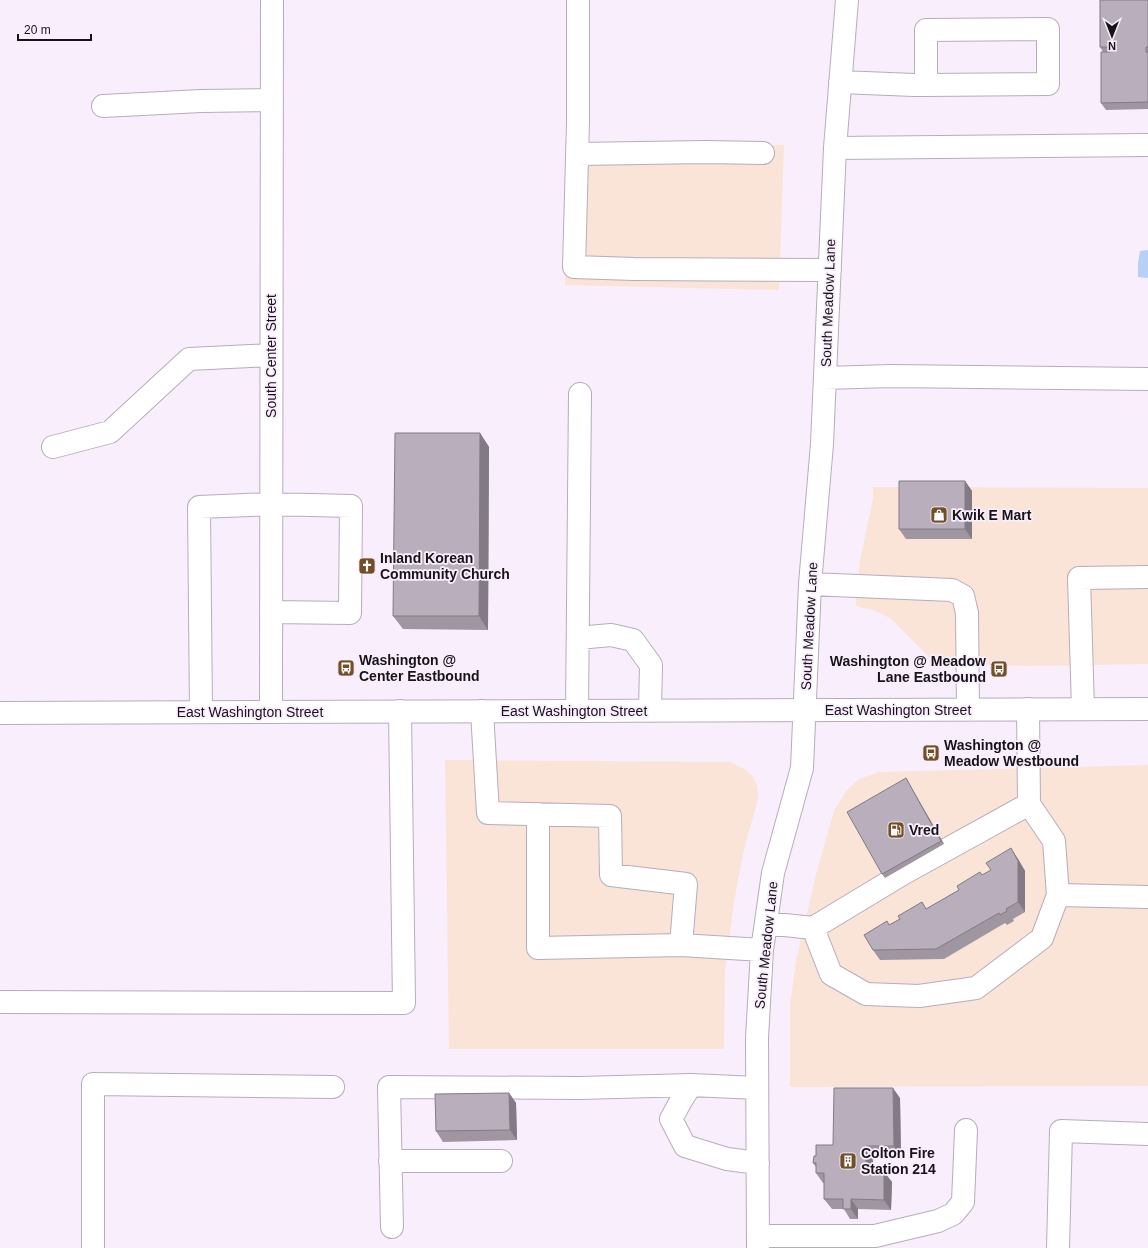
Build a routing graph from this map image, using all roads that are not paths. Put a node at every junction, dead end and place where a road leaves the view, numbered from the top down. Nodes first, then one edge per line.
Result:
1 (272, 0) edge
2 (578, 0) edge
3 (847, 0) edge
4 (840, 82) junction
5 (926, 85) junction
6 (272, 100) junction
7 (103, 106) dead end
8 (1148, 145) edge
9 (835, 148) junction
10 (763, 153) dead end
11 (577, 154) junction
12 (830, 270) junction
13 (272, 356) junction
14 (825, 378) junction
15 (1148, 379) edge
16 (580, 394) dead end
17 (53, 447) dead end
18 (272, 504) junction
19 (1148, 577) edge
20 (810, 584) junction
21 (271, 612) junction
22 (578, 638) junction
23 (968, 709) junction
24 (1028, 709) junction
25 (1083, 709) junction
26 (1148, 709) edge
27 (650, 710) junction
28 (805, 710) junction
29 (400, 711) junction
30 (482, 711) junction
31 (577, 711) junction
32 (201, 712) junction
33 (271, 712) junction
34 (0, 713) edge
35 (1029, 804) junction
36 (538, 814) junction
37 (1058, 895) junction
38 (1148, 897) edge
39 (766, 923) junction
40 (813, 928) junction
41 (680, 945) junction
42 (762, 950) junction
43 (0, 1002) edge
44 (691, 1085) junction
45 (332, 1087) dead end
46 (757, 1088) junction
47 (966, 1130) dead end
48 (1148, 1134) edge
49 (501, 1160) dead end
50 (390, 1161) junction
51 (758, 1163) junction
52 (392, 1227) dead end
53 (758, 1242) edge
54 (93, 1248) edge
55 (1058, 1248) edge

1 - 6 street, South Center Street
2 - 11 street
3 - 4 street, South Meadow Lane
4 - 5 street
4 - 9 street, South Meadow Lane
5 - 5 street
6 - 7 street
6 - 13 street, South Center Street
8 - 9 street
9 - 12 street, South Meadow Lane
10 - 11 street
11 - 12 street
12 - 14 street, South Meadow Lane
13 - 17 street
13 - 18 street, South Center Street
14 - 15 street
14 - 20 street, South Meadow Lane
16 - 22 street
18 - 21 street, South Center Street
18 - 21 street
18 - 32 street
19 - 25 street
20 - 23 street
20 - 28 street, South Meadow Lane
21 - 33 street, South Center Street
22 - 27 street
22 - 31 street
23 - 24 street, East Washington Street
23 - 28 street, East Washington Street
24 - 25 street, East Washington Street
24 - 35 street
25 - 26 street, East Washington Street
27 - 28 street, East Washington Street
27 - 31 street, East Washington Street
28 - 39 street, South Meadow Lane
29 - 30 street, East Washington Street
29 - 33 street, East Washington Street
29 - 43 street
30 - 31 street, East Washington Street
30 - 36 street
32 - 33 street, East Washington Street
32 - 34 street, East Washington Street
35 - 37 street
35 - 40 street
36 - 41 street
36 - 41 street
37 - 38 street
37 - 40 street
39 - 40 street
39 - 42 street, South Meadow Lane
41 - 42 street
42 - 46 street, South Meadow Lane
44 - 46 street
44 - 50 street
44 - 51 street
45 - 54 street
46 - 51 street, South Meadow Lane
47 - 53 street
48 - 55 street
49 - 50 street
50 - 52 street
51 - 53 street, South Meadow Lane

